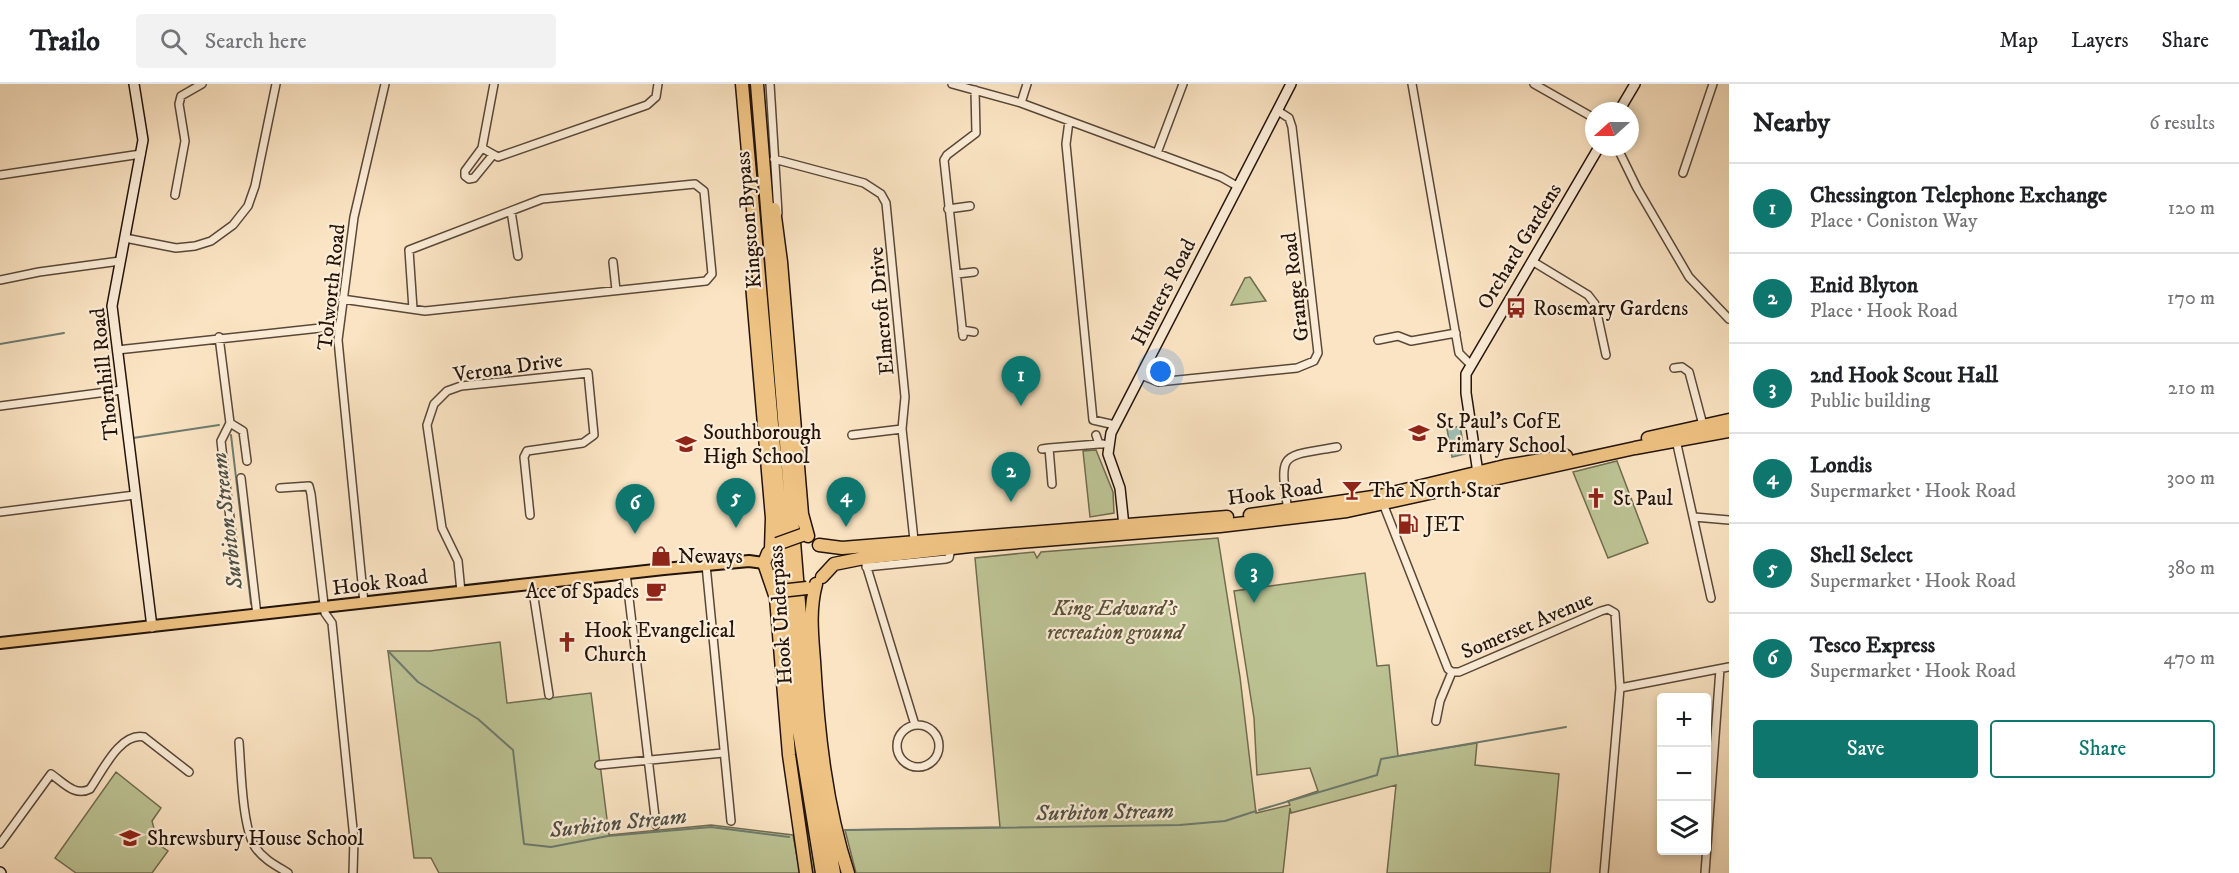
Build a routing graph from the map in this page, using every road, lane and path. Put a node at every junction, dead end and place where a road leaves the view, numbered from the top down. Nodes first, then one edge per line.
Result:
1 (134, 84) edge
2 (202, 84) edge
3 (276, 84) edge
4 (385, 84) edge
5 (494, 84) edge
6 (658, 84) edge
7 (742, 84) edge
8 (757, 84) edge
9 (770, 84) edge
10 (952, 84) edge
11 (1027, 84) edge
12 (1183, 84) edge
13 (1291, 84) edge
14 (1412, 84) edge
15 (1534, 84) edge
16 (1635, 84) edge
17 (1713, 84) edge
18 (975, 90) junction
19 (758, 101) junction
20 (1624, 102) edge
21 (1021, 103) junction
22 (1278, 111) junction
23 (1585, 113) edge
24 (1069, 121) junction
25 (747, 145) junction
26 (482, 148) junction
27 (1157, 153) junction
28 (141, 154) junction
29 (492, 156) junction
30 (1594, 156) edge
31 (1621, 156) edge
32 (774, 159) junction
33 (1683, 173) dead end
34 (0, 175) edge
35 (1237, 186) junction
36 (175, 195) dead end
37 (970, 206) dead end
38 (948, 209) junction
39 (511, 211) junction
40 (125, 238) junction
41 (518, 256) dead end
42 (120, 261) junction
43 (613, 261) dead end
44 (1532, 261) junction
45 (781, 262) junction
46 (974, 272) dead end
47 (957, 274) junction
48 (0, 280) edge
49 (616, 290) junction
50 (342, 299) junction
51 (413, 309) junction
52 (1729, 319) edge
53 (339, 326) junction
54 (974, 332) dead end
55 (1456, 333) junction
56 (219, 337) junction
57 (1378, 340) dead end
58 (765, 342) joint
59 (117, 350) junction
60 (778, 352) joint
61 (1606, 355) dead end
62 (1470, 364) junction
63 (1674, 368) dead end
64 (1141, 375) junction
65 (122, 390) junction
66 (0, 406) edge
67 (1729, 420) edge
68 (230, 423) junction
69 (1115, 425) junction
70 (1703, 425) junction
71 (902, 429) junction
72 (1729, 432) edge
73 (852, 435) dead end
74 (1096, 435) dead end
75 (1676, 440) junction
76 (1104, 445) junction
77 (1337, 447) dead end
78 (247, 461) dead end
79 (1478, 473) junction
80 (241, 478) dead end
81 (1052, 484) dead end
82 (280, 488) dead end
83 (135, 495) junction
84 (1382, 500) junction
85 (1288, 511) junction
86 (0, 512) edge
87 (530, 515) dead end
88 (1694, 517) junction
89 (1729, 520) edge
90 (1124, 526) junction
91 (805, 536) junction
92 (233, 544) dead end
93 (819, 545) junction
94 (774, 546) junction
95 (914, 546) junction
96 (951, 549) junction
97 (865, 562) junction
98 (764, 563) junction
99 (706, 565) junction
100 (626, 573) junction
101 (815, 583) junction
102 (532, 585) junction
103 (776, 587) junction
104 (461, 592) junction
105 (1711, 598) dead end
106 (364, 603) junction
107 (325, 608) junction
108 (256, 615) junction
109 (152, 627) junction
110 (0, 643) edge
111 (1729, 667) edge
112 (1720, 669) junction
113 (1452, 672) junction
114 (1620, 688) junction
115 (549, 695) dead end
116 (1436, 721) dead end
117 (915, 725) junction
118 (239, 742) dead end
119 (723, 753) junction
120 (648, 759) junction
121 (599, 765) dead end
122 (189, 772) dead end
123 (731, 821) dead end
124 (656, 825) dead end
125 (0, 844) edge
126 (288, 873) edge
127 (353, 873) edge
128 (806, 873) edge
129 (822, 873) edge
130 (834, 873) edge
131 (848, 873) edge
132 (1604, 873) edge
133 (1705, 873) edge

1 - 28 street, Thornhill Road
2 - 36 street
3 - 40 street
4 - 50 street, Tolworth Road
5 - 26 street
6 - 29 street
7 - 25 highway, Kingston Bypass
8 - 19 highway, Kingston Bypass
9 - 32 street
10 - 18 street
11 - 21 street
12 - 27 street
13 - 22 street, Hunters Road
14 - 55 street
15 - 23 street
16 - 20 street
17 - 33 street
18 - 21 street
18 - 38 street
19 - 45 highway
19 - 60 highway, Kingston Bypass
21 - 24 street
22 - 35 street, Hunters Road
22 - 64 street, Grange Road
24 - 27 street
24 - 69 street
25 - 58 highway, Kingston Bypass
25 - 94 highway
26 - 29 street
26 - 29 street
27 - 35 street
28 - 34 street
28 - 40 street, Thornhill Road
30 - 44 street, Orchard Gardens
31 - 52 street
32 - 45 street
32 - 71 street, Elmcroft Drive
35 - 64 street, Hunters Road
37 - 38 street
38 - 47 street
39 - 41 street
39 - 49 street
39 - 51 street
40 - 42 street, Thornhill Road
42 - 48 street
42 - 59 street, Thornhill Road
43 - 49 street
44 - 61 street
44 - 62 street, Orchard Gardens
45 - 91 highway
46 - 47 street
47 - 54 street
49 - 51 street
50 - 51 street
50 - 53 street, Tolworth Road
53 - 56 street
53 - 106 street, Tolworth Road
55 - 57 street
55 - 62 street
56 - 59 street
56 - 68 street
58 - 129 highway, Hook Underpass
59 - 65 street, Thornhill Road
60 - 130 highway, Hook Underpass
62 - 79 street
63 - 70 street
64 - 69 street, Hunters Road
65 - 66 street
65 - 83 street, Thornhill Road
67 - 70 highway, Hook Road
68 - 78 street
68 - 92 street
69 - 76 street, Hunters Road
70 - 79 highway, Hook Road
71 - 73 street
71 - 95 street, Elmcroft Drive
72 - 75 highway, Hook Road
74 - 76 street
75 - 84 highway, Hook Road
75 - 88 street
76 - 81 street
76 - 90 street
77 - 85 street
79 - 84 highway, Hook Road
80 - 108 street
82 - 107 street
83 - 86 street
83 - 109 street, Thornhill Road
84 - 85 highway, Hook Road
84 - 96 highway, Hook Road
84 - 113 street, Somerset Avenue
85 - 90 highway, Hook Road
87 - 104 street, Verona Drive
88 - 89 street
88 - 105 street
90 - 95 highway, Hook Road
91 - 93 highway
91 - 94 highway, bridge
93 - 95 highway, Hook Road
93 - 101 highway
94 - 98 highway
95 - 96 highway, Hook Road
95 - 97 highway
96 - 97 street
97 - 101 highway
97 - 117 street
98 - 99 main road, Hook Road
98 - 103 highway
99 - 100 main road, Hook Road
99 - 119 street
100 - 102 main road, Hook Road
100 - 120 street
101 - 103 highway, bridge
101 - 131 highway
102 - 104 main road, Hook Road
102 - 115 street
103 - 128 highway
104 - 106 main road, Hook Road
106 - 107 main road, Hook Road
107 - 108 main road, Hook Road
107 - 127 street
108 - 109 main road, Hook Road
109 - 110 main road, Hook Road
111 - 112 street
112 - 114 street
112 - 133 street
113 - 114 street, Somerset Avenue
113 - 116 street
114 - 132 street, Somerset Avenue
117 - 117 street
118 - 126 street
119 - 120 street
119 - 123 street
120 - 121 street
120 - 124 street
122 - 125 street

